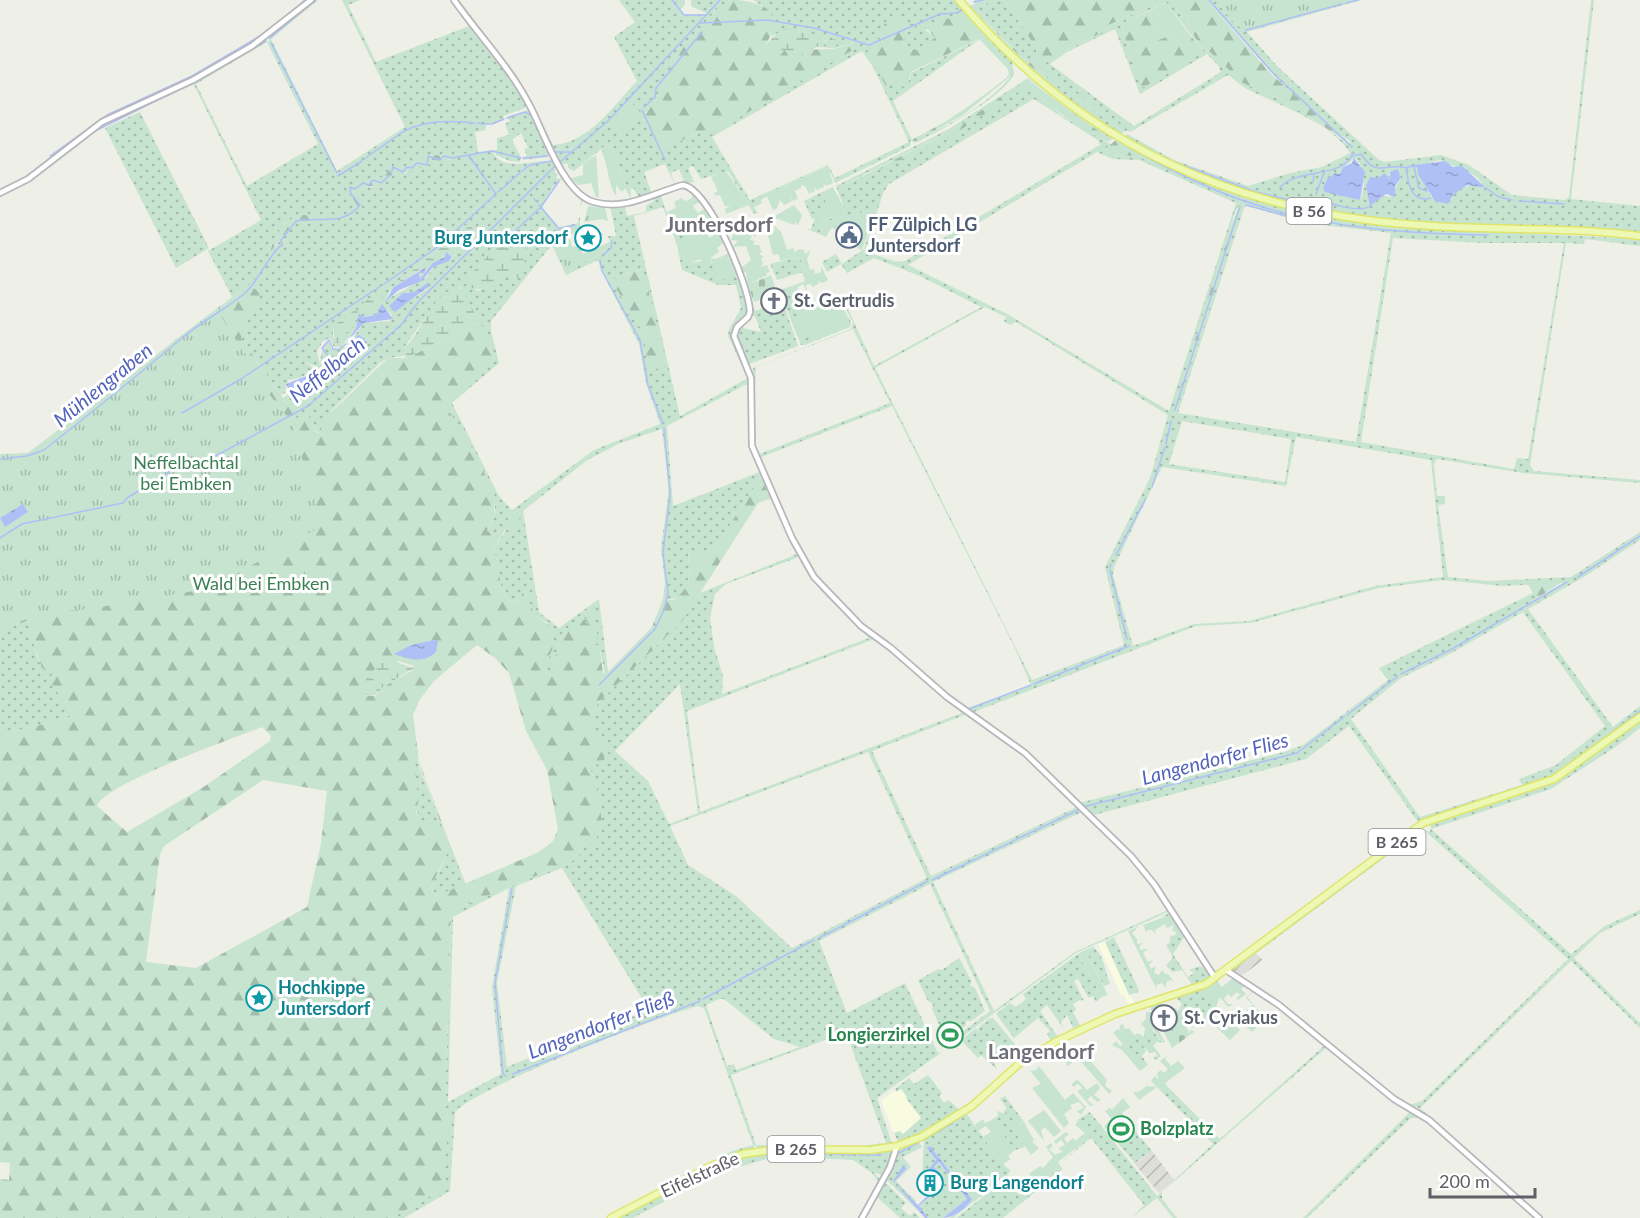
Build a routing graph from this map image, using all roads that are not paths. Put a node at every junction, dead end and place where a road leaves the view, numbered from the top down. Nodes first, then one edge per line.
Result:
1 (310, 0) edge
2 (454, 0) edge
3 (959, 0) edge
4 (0, 194) edge
5 (1640, 236) edge
6 (1640, 717) edge
7 (1226, 970) junction
8 (1215, 978) junction
9 (897, 1146) junction
10 (611, 1218) edge
11 (862, 1218) edge
12 (1539, 1218) edge

1 - 4 street
2 - 8 street
3 - 5 main road, B 56
6 - 7 main road, B 265
7 - 8 main road, B 265
7 - 12 street
8 - 9 main road, Eifelstraße / B 265
9 - 10 main road, Eifelstraße / B 265
9 - 11 street

